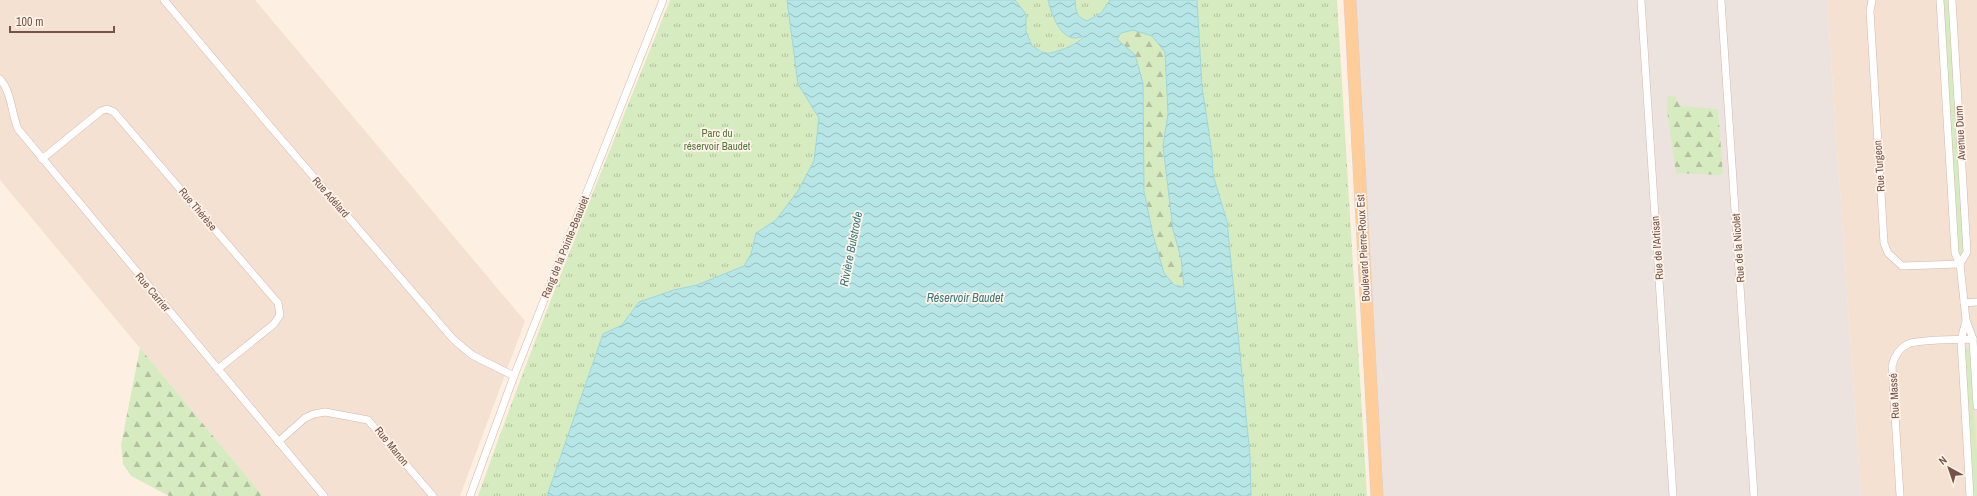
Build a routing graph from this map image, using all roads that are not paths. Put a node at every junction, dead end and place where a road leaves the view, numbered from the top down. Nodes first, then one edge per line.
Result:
1 (164, 0) edge
2 (663, 0) edge
3 (1350, 0) edge
4 (1641, 0) edge
5 (1721, 0) edge
6 (1872, 0) edge
7 (1940, 0) edge
8 (1952, 0) edge
9 (0, 79) edge
10 (42, 159) junction
11 (1960, 264) junction
12 (1977, 302) edge
13 (1964, 303) junction
14 (1966, 320) junction
15 (1973, 339) junction
16 (1960, 340) junction
17 (218, 369) junction
18 (514, 376) junction
19 (1977, 406) edge
20 (278, 442) junction
21 (324, 496) edge
22 (433, 496) edge
23 (470, 496) edge
24 (1377, 496) edge
25 (1673, 496) edge
26 (1754, 496) edge
27 (1900, 496) edge
28 (1970, 496) edge

1 - 18 street, Rue Adélard
2 - 18 street, Rang de la Pointe-Beaudet
3 - 24 main road, Boulevard Pierre-Roux Est
4 - 25 street, Rue de l'Artisan
5 - 26 street, Rue de la Nicolet
6 - 11 street, Rue Turgeon
7 - 11 street, Avenue Dunn
8 - 11 street, Avenue Dunn
9 - 10 street, Rue Carrier
10 - 17 street, Rue Carrier
10 - 17 street, Rue Thérèse
11 - 13 street, Avenue Dunn
12 - 13 street
13 - 14 street, Avenue Dunn
14 - 15 street, Avenue Dunn
14 - 16 street, Avenue Dunn
15 - 16 street, Rue Massé
15 - 19 street, Avenue Dunn
16 - 27 street, Rue Massé
16 - 28 street, Avenue Dunn
17 - 20 street, Rue Carrier
18 - 23 street, Rang de la Pointe-Beaudet
20 - 21 street, Rue Carrier
20 - 22 street, Rue Manon

